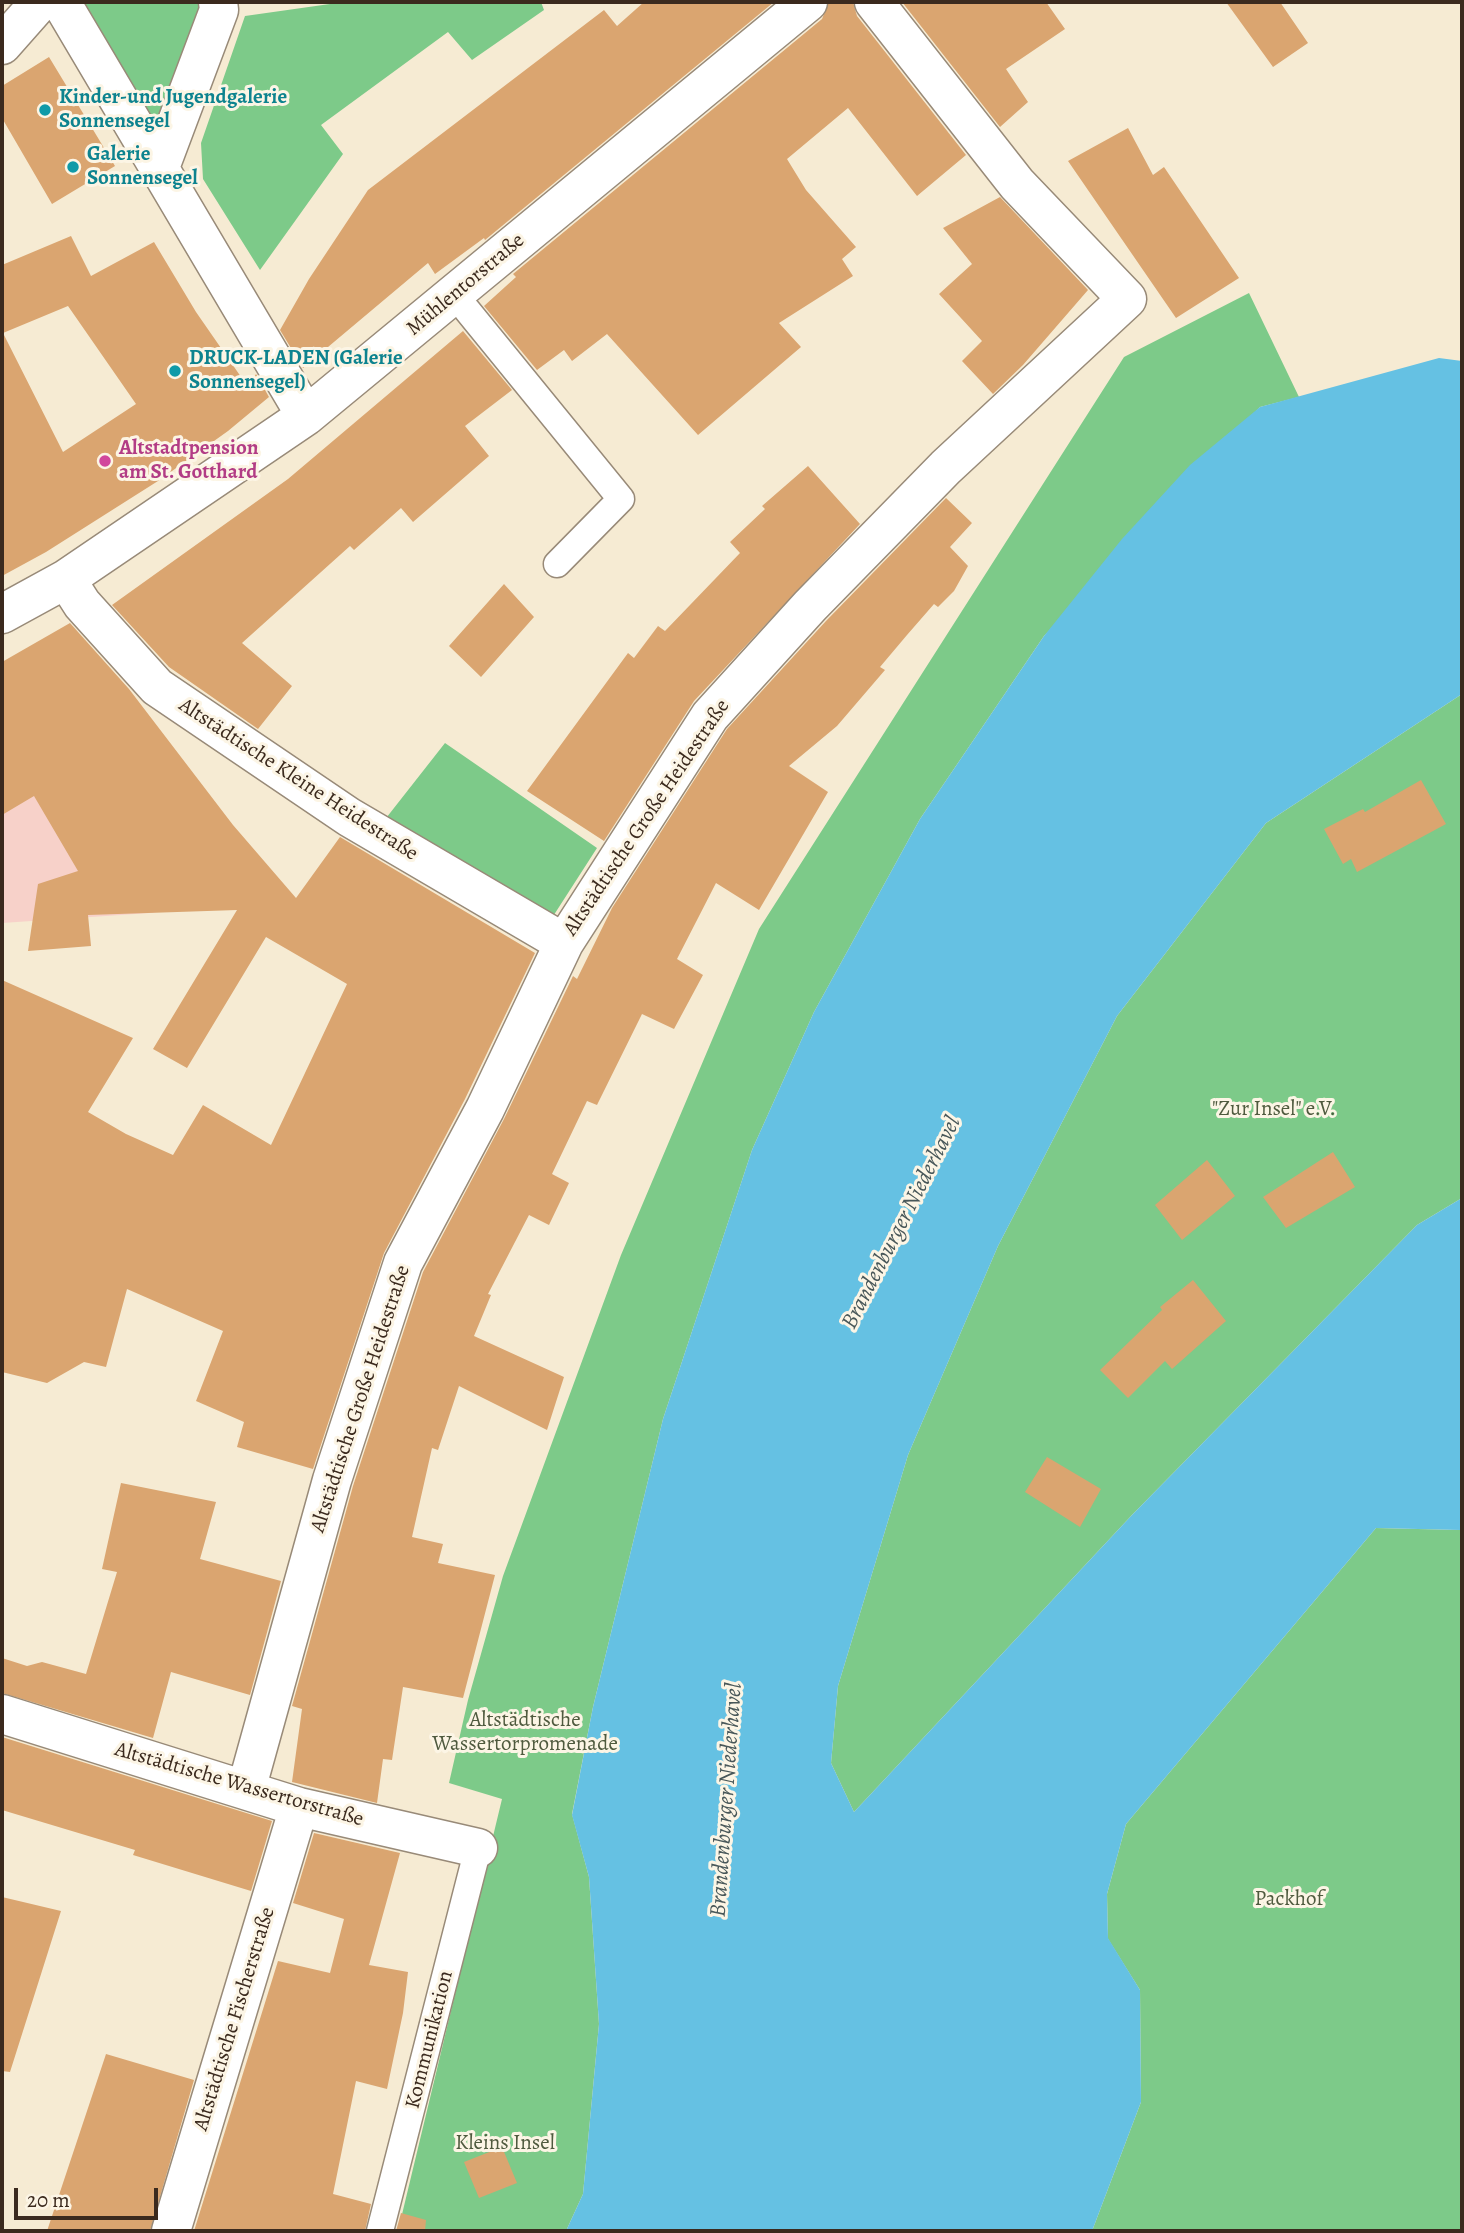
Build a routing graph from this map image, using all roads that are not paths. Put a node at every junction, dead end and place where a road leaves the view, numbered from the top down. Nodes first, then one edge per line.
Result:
1 (40, 2) edge
2 (61, 2) edge
3 (218, 2) edge
4 (808, 2) edge
5 (874, 2) edge
6 (2, 46) edge
7 (159, 170) junction
8 (467, 310) dead end
9 (306, 416) junction
10 (557, 564) dead end
11 (66, 579) junction
12 (2, 614) edge
13 (564, 943) junction
14 (2, 1714) edge
15 (246, 1790) junction
16 (299, 1807) junction
17 (478, 1848) joint
18 (171, 2231) edge
19 (380, 2231) edge

1 - 6 street
2 - 7 street
3 - 7 street
4 - 9 street, Mühlentorstraße
5 - 13 street, Altstädtische Große Heidestraße
7 - 9 street
8 - 10 lane
9 - 11 street, Mühlentorstraße
11 - 12 street, Mühlentorstraße
11 - 13 street, Altstädtische Kleine Heidestraße
13 - 15 street, Altstädtische Große Heidestraße
14 - 15 street, Altstädtische Wassertorstraße
15 - 16 street, Altstädtische Wassertorstraße
16 - 17 street, Altstädtische Wassertorstraße
16 - 18 street, Altstädtische Fischerstraße
17 - 19 lane, Kommunikation

